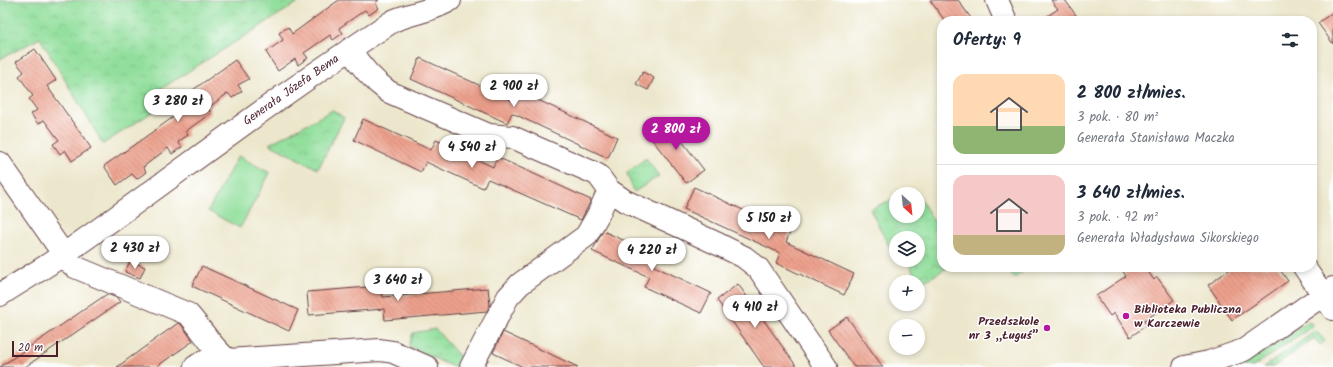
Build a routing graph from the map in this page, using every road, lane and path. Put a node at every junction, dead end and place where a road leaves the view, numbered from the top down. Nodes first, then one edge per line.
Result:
1 (450, 0) edge
2 (997, 0) edge
3 (1004, 16) edge
4 (350, 49) junction
5 (0, 163) edge
6 (610, 190) junction
7 (63, 255) junction
8 (1308, 272) edge
9 (0, 295) edge
10 (1330, 297) edge
11 (228, 360) junction
12 (195, 367) edge
13 (427, 367) edge
14 (471, 367) edge
15 (826, 367) edge
16 (1184, 367) edge

1 - 4 street, Generała Józefa Bema
2 - 3 street
4 - 6 street
4 - 7 street, Generała Józefa Bema
5 - 7 street
6 - 14 street
6 - 15 street
7 - 9 street, Generała Józefa Bema
7 - 11 street
8 - 10 street
10 - 16 street
11 - 12 street
11 - 13 street

